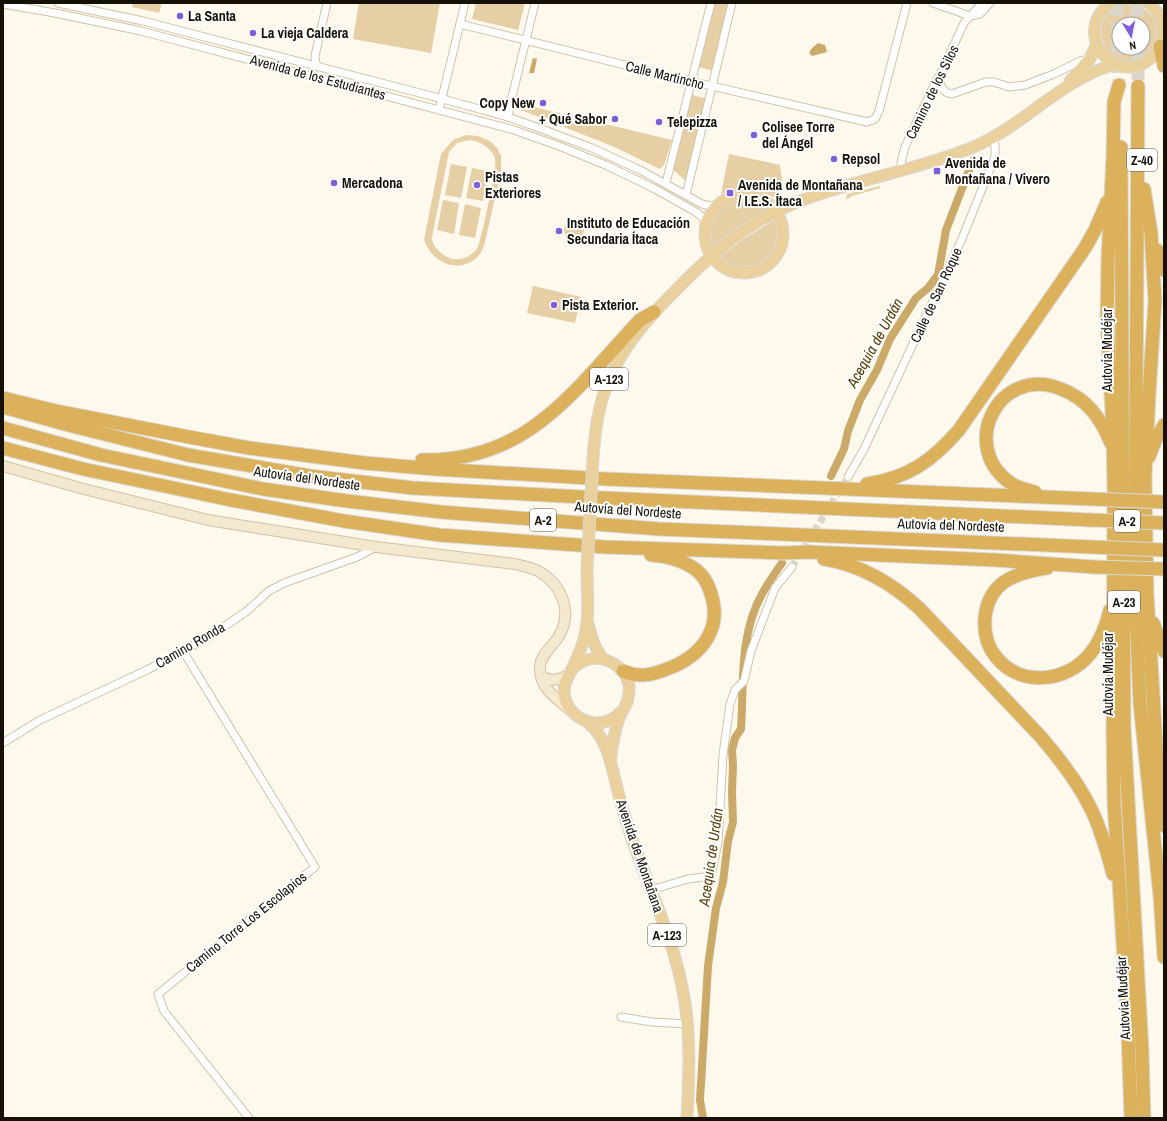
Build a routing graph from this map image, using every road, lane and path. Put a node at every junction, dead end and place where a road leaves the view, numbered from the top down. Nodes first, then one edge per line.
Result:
1 (58, 3) edge
2 (327, 3) edge
3 (465, 3) edge
4 (535, 3) edge
5 (711, 3) edge
6 (732, 3) edge
7 (907, 3) edge
8 (933, 3) edge
9 (982, 3) edge
10 (990, 3) edge
11 (1110, 3) edge
12 (1148, 3) edge
13 (3, 4) edge
14 (970, 16) junction
15 (460, 24) junction
16 (1164, 26) edge
17 (526, 40) junction
18 (1096, 45) junction
19 (1160, 46) junction
20 (1090, 59) junction
21 (1114, 64) junction
22 (1164, 66) edge
23 (319, 67) junction
24 (940, 75) junction
25 (692, 81) junction
26 (712, 86) junction
27 (1138, 86) joint
28 (1064, 88) junction
29 (443, 99) junction
30 (439, 110) junction
31 (508, 117) junction
32 (994, 137) junction
33 (640, 170) junction
34 (900, 171) junction
35 (626, 174) junction
36 (666, 183) junction
37 (1112, 187) junction
38 (686, 195) junction
39 (715, 207) junction
40 (776, 212) junction
41 (706, 223) junction
42 (1150, 233) junction
43 (710, 257) junction
44 (1164, 270) edge
45 (654, 312) junction
46 (3, 390) edge
47 (3, 398) edge
48 (3, 407) edge
49 (1164, 425) edge
50 (3, 428) edge
51 (144, 429) junction
52 (3, 439) edge
53 (3, 448) edge
54 (1113, 449) junction
55 (365, 463) junction
56 (3, 466) edge
57 (1145, 476) junction
58 (848, 477) tunnel mouth
59 (164, 486) junction
60 (818, 487) junction
61 (1058, 498) junction
62 (1164, 502) edge
63 (1164, 523) edge
64 (605, 546) junction
65 (376, 547) junction
66 (1164, 550) edge
67 (783, 553) junction
68 (1089, 566) junction
69 (792, 567) tunnel mouth
70 (1164, 569) edge
71 (1147, 594) junction
72 (1113, 598) junction
73 (588, 622) junction
74 (183, 651) junction
75 (1164, 651) edge
76 (602, 658) junction
77 (623, 671) junction
78 (570, 672) junction
79 (541, 675) junction
80 (571, 711) junction
81 (622, 711) junction
82 (587, 722) junction
83 (3, 743) edge
84 (611, 759) junction
85 (1164, 826) edge
86 (651, 890) junction
87 (1119, 895) junction
88 (1164, 956) edge
89 (621, 1017) dead end
90 (688, 1024) junction
91 (249, 1118) edge
92 (687, 1118) edge
93 (1131, 1118) edge
94 (1144, 1118) edge

1 - 23 street, Avenida de los Estudiantes
2 - 23 street
3 - 15 street
4 - 17 street
5 - 25 street
6 - 26 street
7 - 26 street, Calle Martincho
8 - 14 street
9 - 14 street, Camino de los Silos
10 - 14 street, Camino de los Silos
11 - 18 main road, A-123
12 - 16 main road
13 - 30 street, Avenida de los Estudiantes
14 - 24 street, Camino de los Silos
15 - 17 street, Calle Martincho
15 - 29 street
16 - 19 main road
17 - 25 street, Calle Martincho
17 - 31 street
18 - 20 main road, A-123
18 - 21 main road
19 - 21 main road, A-123
19 - 22 highway
20 - 24 street
20 - 28 main road, A-123
21 - 28 main road, A-123
23 - 29 street, Avenida de los Estudiantes
24 - 34 street, Camino de los Silos
25 - 26 street, Calle Martincho
25 - 36 street
26 - 38 street
27 - 42 highway, Z-40
27 - 88 highway, Autovía Mudéjar / A-23
28 - 32 main road, A-123
29 - 30 street
29 - 31 street, Avenida de los Estudiantes
30 - 35 street, Avenida de los Estudiantes
31 - 33 street, Avenida de los Estudiantes
32 - 34 main road, A-123
32 - 58 street, Calle de San Roque
33 - 35 street
33 - 36 street, Avenida de los Estudiantes
34 - 40 main road, A-123
35 - 41 street, Avenida de los Estudiantes
36 - 38 street, Avenida de los Estudiantes
37 - 54 highway
37 - 60 highway
37 - 94 highway, Autovía Mudéjar / A-23
38 - 39 street, Avenida de los Estudiantes
39 - 40 main road
39 - 41 main road
40 - 43 main road, A-123
40 - 43 main road
41 - 43 main road
42 - 44 highway, Z-40
42 - 57 highway
43 - 45 main road, A-123
45 - 55 highway
45 - 73 main road, A-123, bridge
46 - 51 highway
47 - 51 highway
48 - 63 highway, Autovía del Nordeste / A-2, bridge
49 - 57 highway
50 - 66 highway, Autovía del Nordeste / A-2, bridge
51 - 55 highway
52 - 59 highway
53 - 59 highway
54 - 61 highway
54 - 72 highway
55 - 60 highway
56 - 65 main road
57 - 71 highway
59 - 64 highway
60 - 61 highway
61 - 62 highway, bridge
64 - 67 highway
64 - 77 highway
65 - 74 street, Camino Ronda
65 - 79 main road
67 - 68 highway
67 - 87 highway
68 - 70 highway, bridge
68 - 72 highway
69 - 86 street
71 - 75 highway
71 - 85 highway
72 - 87 highway
73 - 76 main road, A-123
73 - 78 main road, A-123
74 - 83 street, Camino Ronda
74 - 91 street, Camino Torre Los Escolapios
76 - 77 main road
76 - 78 main road
77 - 81 main road, A-123
78 - 79 main road
78 - 80 main road, A-123
79 - 80 main road
80 - 82 main road, A-123
81 - 82 main road
81 - 84 main road, A-123
82 - 84 main road, A-123
84 - 86 main road, Avenida de Montañana / A-123
86 - 90 main road, Avenida de Montañana / A-123
87 - 93 highway
89 - 90 street
90 - 92 main road, Avenida de Montañana / A-123

